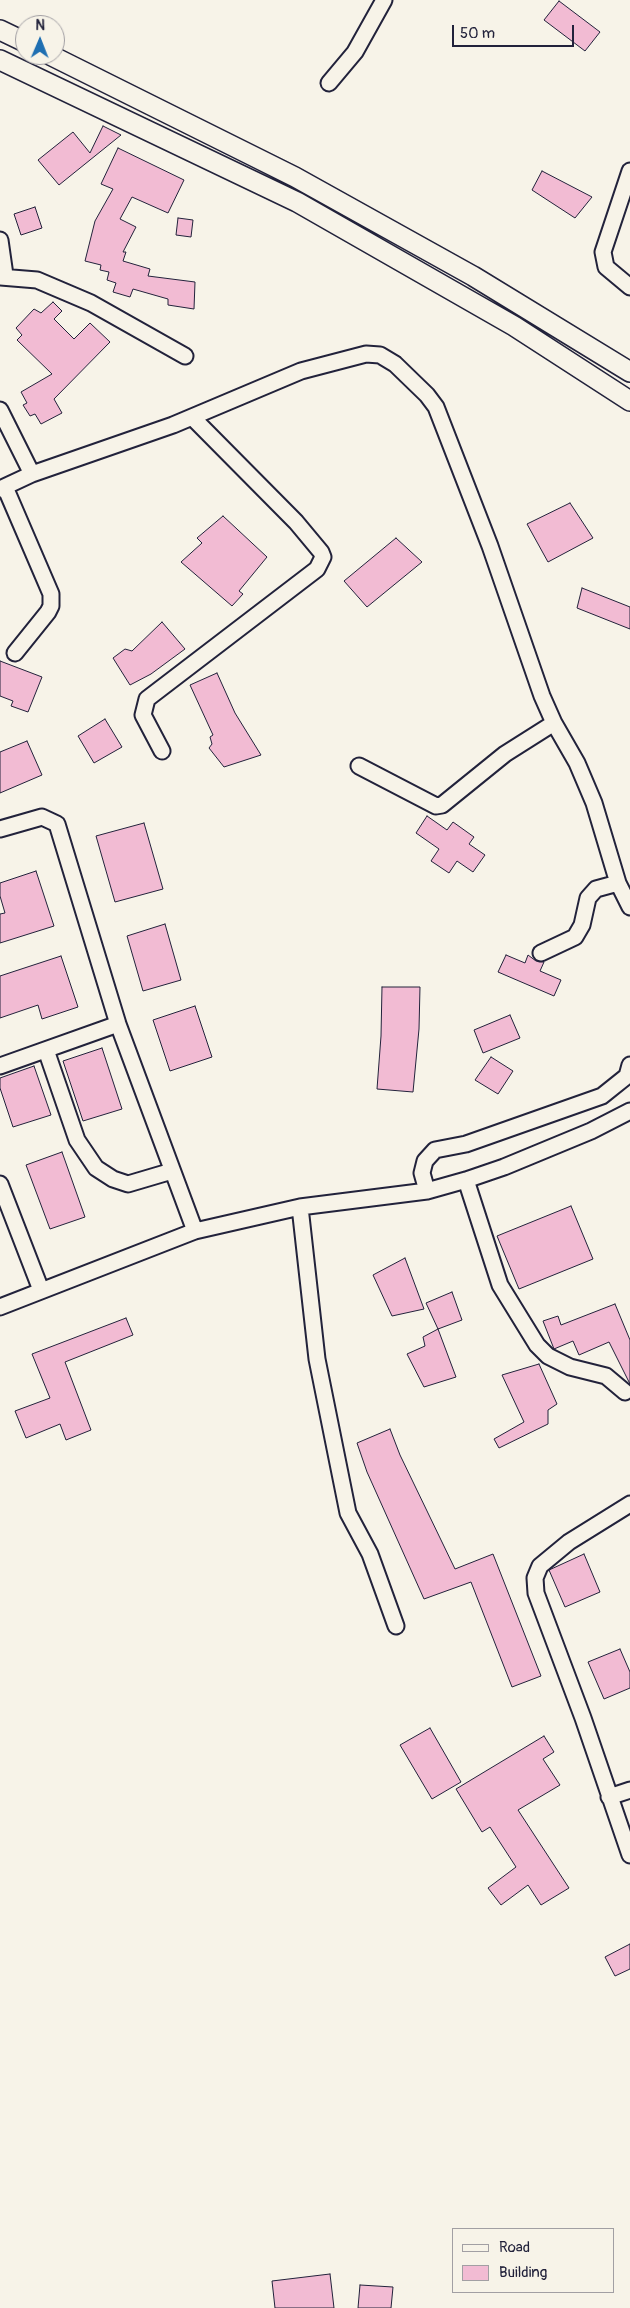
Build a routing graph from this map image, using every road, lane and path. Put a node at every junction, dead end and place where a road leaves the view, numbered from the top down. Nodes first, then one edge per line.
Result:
1 (384, 0) edge
2 (0, 30) edge
3 (15, 37) edge
4 (0, 60) edge
5 (65, 62) edge
6 (329, 83) dead end
7 (630, 171) edge
8 (0, 240) edge
9 (3, 276) edge
10 (630, 287) edge
11 (185, 356) dead end
12 (630, 372) edge
13 (630, 401) edge
14 (0, 410) edge
15 (192, 417) junction
16 (32, 474) junction
17 (2, 488) edge
18 (15, 653) dead end
19 (554, 723) junction
20 (162, 751) dead end
21 (359, 766) dead end
22 (0, 828) edge
23 (618, 883) junction
24 (630, 907) edge
25 (542, 953) dead end
26 (118, 1024) junction
27 (46, 1050) junction
28 (630, 1065) edge
29 (0, 1066) edge
30 (630, 1111) edge
31 (172, 1171) junction
32 (466, 1180) junction
33 (0, 1184) edge
34 (427, 1191) junction
35 (300, 1207) junction
36 (195, 1231) junction
37 (41, 1290) junction
38 (0, 1307) edge
39 (625, 1392) dead end
40 (630, 1504) edge
41 (396, 1626) dead end
42 (630, 1790) edge
43 (609, 1797) junction
44 (630, 1855) edge

1 - 6 street
2 - 3 street
4 - 13 street
5 - 12 street
7 - 10 street
8 - 9 street
9 - 11 street
14 - 16 street
15 - 16 street
15 - 19 street
15 - 20 street
16 - 17 street
17 - 18 street
19 - 21 street
19 - 23 street
22 - 26 street
23 - 24 street
23 - 25 street
26 - 27 street
26 - 31 street
27 - 29 street
27 - 31 street
28 - 34 street
30 - 32 street
31 - 36 street
32 - 34 street
32 - 39 street
33 - 37 street
34 - 35 street
35 - 36 street
35 - 41 street
36 - 37 street
37 - 38 street
40 - 43 street
42 - 43 street
43 - 44 street

